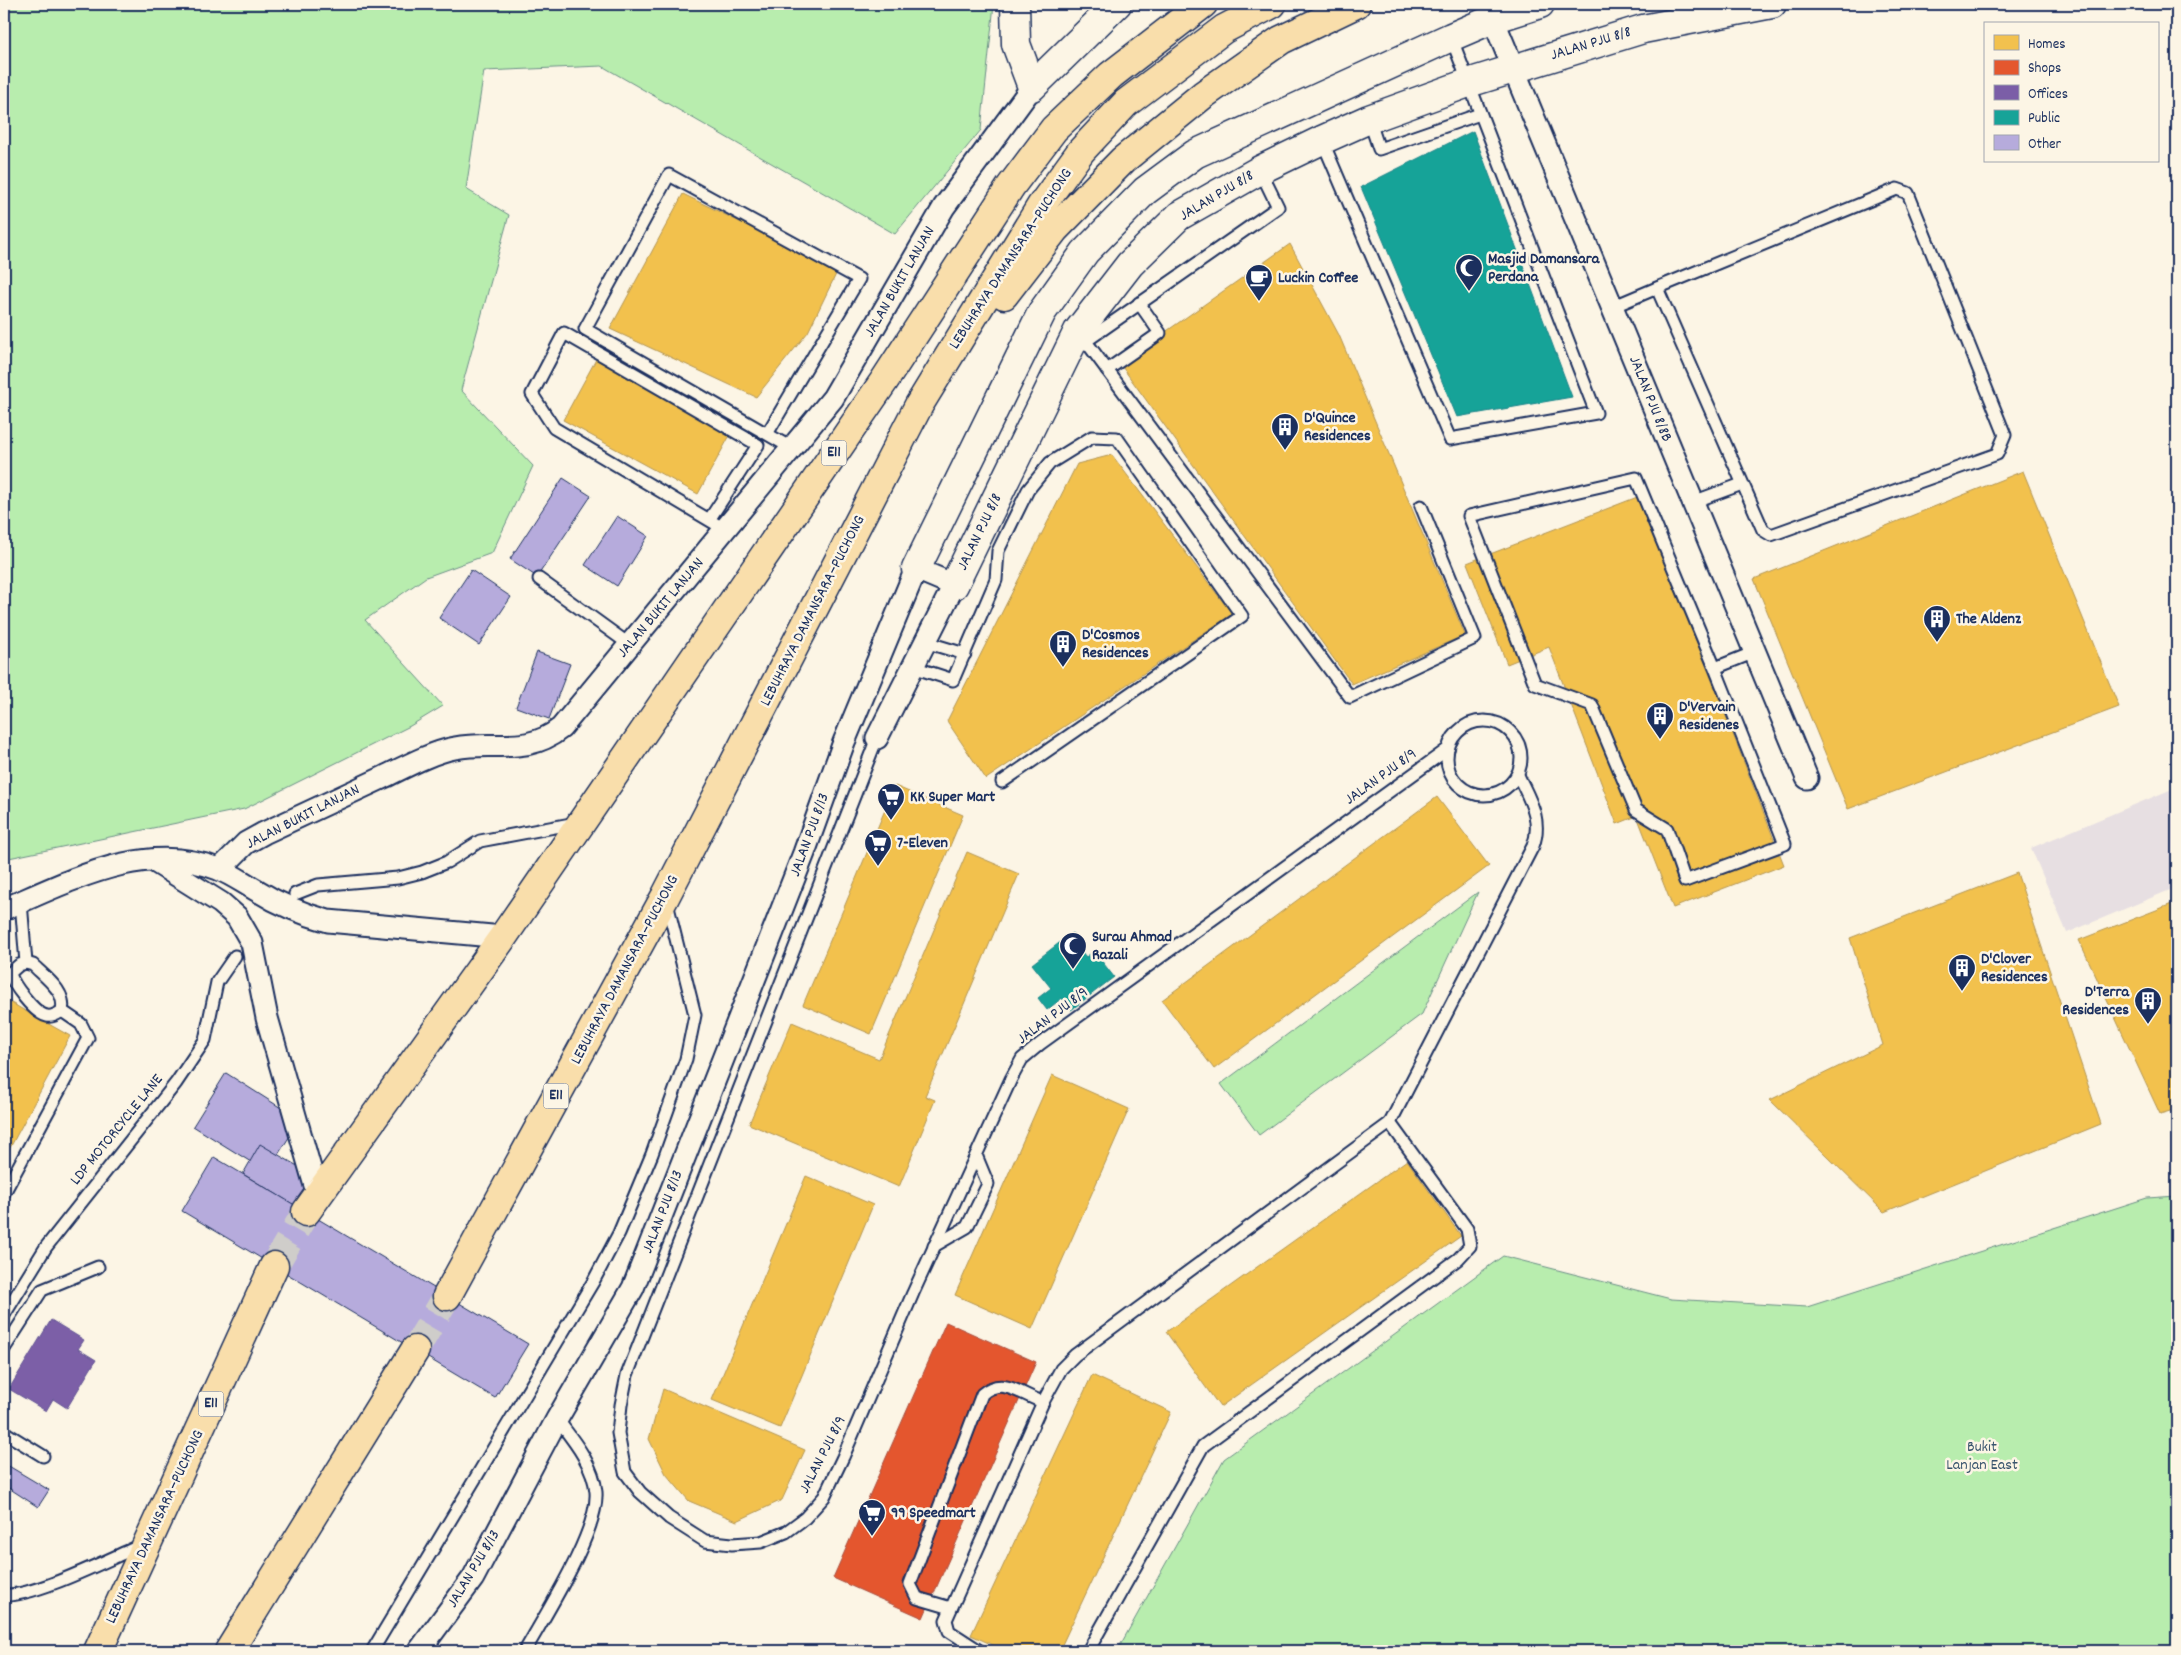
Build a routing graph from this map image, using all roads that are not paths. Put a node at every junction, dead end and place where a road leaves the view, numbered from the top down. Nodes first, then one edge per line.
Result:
1 (1015, 4) edge
2 (1117, 4) edge
3 (1203, 4) edge
4 (1272, 4) edge
5 (1356, 4) edge
6 (1540, 4) edge
7 (1772, 4) edge
8 (1493, 20) junction
9 (1451, 37) junction
10 (1513, 68) junction
11 (1468, 82) junction
12 (1032, 87) junction
13 (1480, 114) junction
14 (1369, 119) junction
15 (1322, 140) junction
16 (1260, 170) junction
17 (1657, 288) junction
18 (1139, 303) junction
19 (1612, 307) junction
20 (1082, 336) junction
21 (1107, 370) junction
22 (919, 405) junction
23 (767, 434) junction
24 (793, 450) junction
25 (1742, 484) junction
26 (1693, 502) junction
27 (1421, 506) dead end
28 (718, 525) junction
29 (916, 569) junction
30 (539, 579) dead end
31 (954, 584) junction
32 (892, 626) junction
33 (925, 642) junction
34 (630, 645) junction
35 (1755, 652) junction
36 (965, 654) junction
37 (1715, 668) junction
38 (911, 671) junction
39 (879, 707) junction
40 (877, 738) junction
41 (844, 742) junction
42 (1448, 749) junction
43 (1518, 775) junction
44 (1807, 778) dead end
45 (1002, 782) dead end
46 (579, 823) junction
47 (152, 860) junction
48 (220, 869) junction
49 (295, 894) dead end
50 (665, 897) junction
51 (12, 906) edge
52 (503, 937) junction
53 (235, 956) dead end
54 (26, 963) junction
55 (7, 970) edge
56 (62, 1011) junction
57 (1390, 1123) junction
58 (976, 1155) junction
59 (4, 1193) edge
60 (312, 1204) joint
61 (934, 1246) junction
62 (274, 1266) tunnel mouth
63 (98, 1267) dead end
64 (447, 1296) tunnel mouth
65 (4, 1315) edge
66 (4, 1350) edge
67 (415, 1350) tunnel mouth
68 (1043, 1402) junction
69 (557, 1419) junction
70 (4, 1432) edge
71 (43, 1456) dead end
72 (149, 1542) junction
73 (4, 1595) edge
74 (951, 1608) junction
75 (98, 1651) edge
76 (228, 1651) edge
77 (372, 1651) edge
78 (419, 1651) edge
79 (525, 1651) edge
80 (980, 1651) edge
81 (1088, 1651) edge

1 - 12 street
2 - 12 street, JALAN BUKIT LANJAN
3 - 46 highway, E11
4 - 22 highway, LEBUHRAYA DAMANSARA–PUCHONG / E11
5 - 22 highway
6 - 8 street
7 - 10 street, JALAN PJU 8/8
8 - 9 street
8 - 10 street, JALAN PJU 8/8B
9 - 11 lane
9 - 29 street
10 - 11 street, JALAN PJU 8/8
10 - 19 street, JALAN PJU 8/8B
11 - 13 lane
11 - 14 street, JALAN PJU 8/8
12 - 24 street, JALAN BUKIT LANJAN
13 - 14 lane
13 - 15 lane
14 - 15 street, JALAN PJU 8/8
15 - 16 street, JALAN PJU 8/8
16 - 18 lane
16 - 20 street, JALAN PJU 8/8
17 - 19 lane
17 - 25 lane
17 - 25 lane
18 - 20 lane
18 - 21 lane
19 - 26 street, JALAN PJU 8/8B
20 - 21 lane
20 - 31 street, JALAN PJU 8/8
21 - 27 lane
22 - 50 highway, LEBUHRAYA DAMANSARA–PUCHONG / E11
23 - 23 lane
23 - 24 lane
24 - 28 street, JALAN BUKIT LANJAN
25 - 26 lane
26 - 35 street, JALAN PJU 8/8B
28 - 28 lane
28 - 34 street, JALAN BUKIT LANJAN
29 - 31 street
29 - 32 street
30 - 34 lane
31 - 33 street, JALAN PJU 8/8
32 - 39 street
32 - 41 street, JALAN PJU 8/13
33 - 36 lane
33 - 38 street, JALAN PJU 8/8
34 - 48 street, JALAN BUKIT LANJAN
35 - 37 lane
35 - 44 street, JALAN PJU 8/8B
36 - 38 lane
36 - 45 lane
37 - 37 lane
38 - 39 street
38 - 40 street, JALAN PJU 8/8
39 - 40 street
39 - 41 street
40 - 61 lane, JALAN PJU 8/9
41 - 69 street, JALAN PJU 8/13
42 - 43 lane
42 - 43 lane, JALAN PJU 8/9
42 - 58 lane, JALAN PJU 8/9
43 - 57 lane
46 - 49 lane
46 - 52 highway, E11
47 - 48 street
47 - 51 street
47 - 60 street
48 - 52 street
50 - 64 highway, LEBUHRAYA DAMANSARA–PUCHONG / E11
50 - 77 lane
51 - 54 lane
52 - 60 highway, E11
53 - 65 lane, LDP MOTORCYCLE LANE
54 - 55 lane
54 - 56 lane
55 - 56 lane
56 - 59 lane
57 - 68 lane
57 - 81 lane
58 - 61 lane, JALAN PJU 8/9
58 - 61 lane
62 - 72 highway, LEBUHRAYA DAMANSARA–PUCHONG / E11
63 - 66 lane
67 - 76 highway
68 - 74 lane
68 - 74 lane
69 - 78 street, JALAN PJU 8/13
69 - 79 lane
70 - 71 lane
72 - 73 lane
72 - 75 highway, LEBUHRAYA DAMANSARA–PUCHONG / E11
74 - 80 lane

